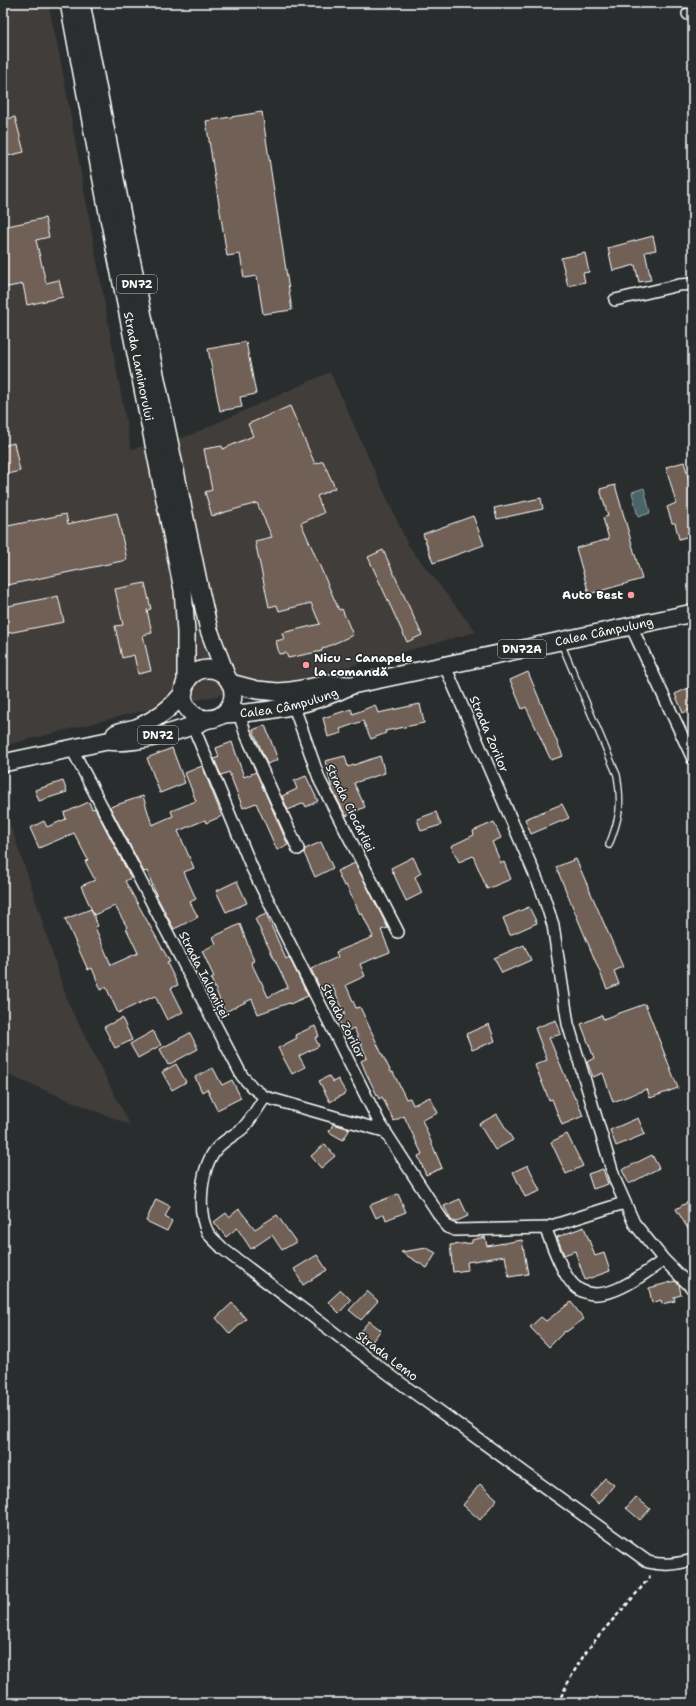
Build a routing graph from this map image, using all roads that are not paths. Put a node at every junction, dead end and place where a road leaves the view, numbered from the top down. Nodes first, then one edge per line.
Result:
1 (69, 3) edge
2 (81, 3) edge
3 (693, 284) edge
4 (615, 300) dead end
5 (693, 613) edge
6 (631, 626) junction
7 (560, 641) junction
8 (445, 666) junction
9 (229, 680) junction
10 (185, 688) junction
11 (291, 698) junction
12 (232, 713) junction
13 (200, 723) junction
14 (107, 741) junction
15 (72, 749) junction
16 (693, 759) edge
17 (3, 763) edge
18 (609, 845) dead end
19 (298, 849) dead end
20 (398, 932) dead end
21 (265, 1097) junction
22 (384, 1131) junction
23 (624, 1203) junction
24 (545, 1228) junction
25 (664, 1260) junction
26 (693, 1289) edge
27 (693, 1560) edge

1 - 10 main road, Strada Laminorului
2 - 9 main road, Strada Laminorului / DN72
3 - 4 street
5 - 6 main road, Calea Câmpulung / DN72A
6 - 7 main road, Calea Câmpulung / DN72A
6 - 16 street
7 - 8 main road, Calea Câmpulung / DN72A
7 - 18 lane
8 - 11 main road, Calea Câmpulung / DN72A
8 - 23 street, Strada Zorilor
9 - 10 main road, Calea Câmpulung / DN72
9 - 11 main road, Calea Câmpulung / DN72A
9 - 12 main road, Calea Câmpulung / DN72
10 - 13 main road
10 - 14 main road, Calea Câmpulung / DN72
11 - 12 main road, Calea Câmpulung / DN72A
11 - 20 street, Strada Ciocârliei
12 - 13 main road, Calea Câmpulung / DN72
12 - 19 street
13 - 14 main road, Calea Câmpulung / DN72
13 - 22 street, Strada Zorilor
14 - 15 main road, Calea Câmpulung / DN72
15 - 17 main road, Calea Câmpulung / DN72
15 - 21 street, Strada Ialomiței
21 - 22 street, Strada Ialomiței
21 - 27 street, Strada Lemo
22 - 24 street, Strada Zorilor
23 - 24 street, Strada Zorilor
23 - 25 street, Strada Zorilor
24 - 25 street
25 - 26 street, Strada Zorilor

